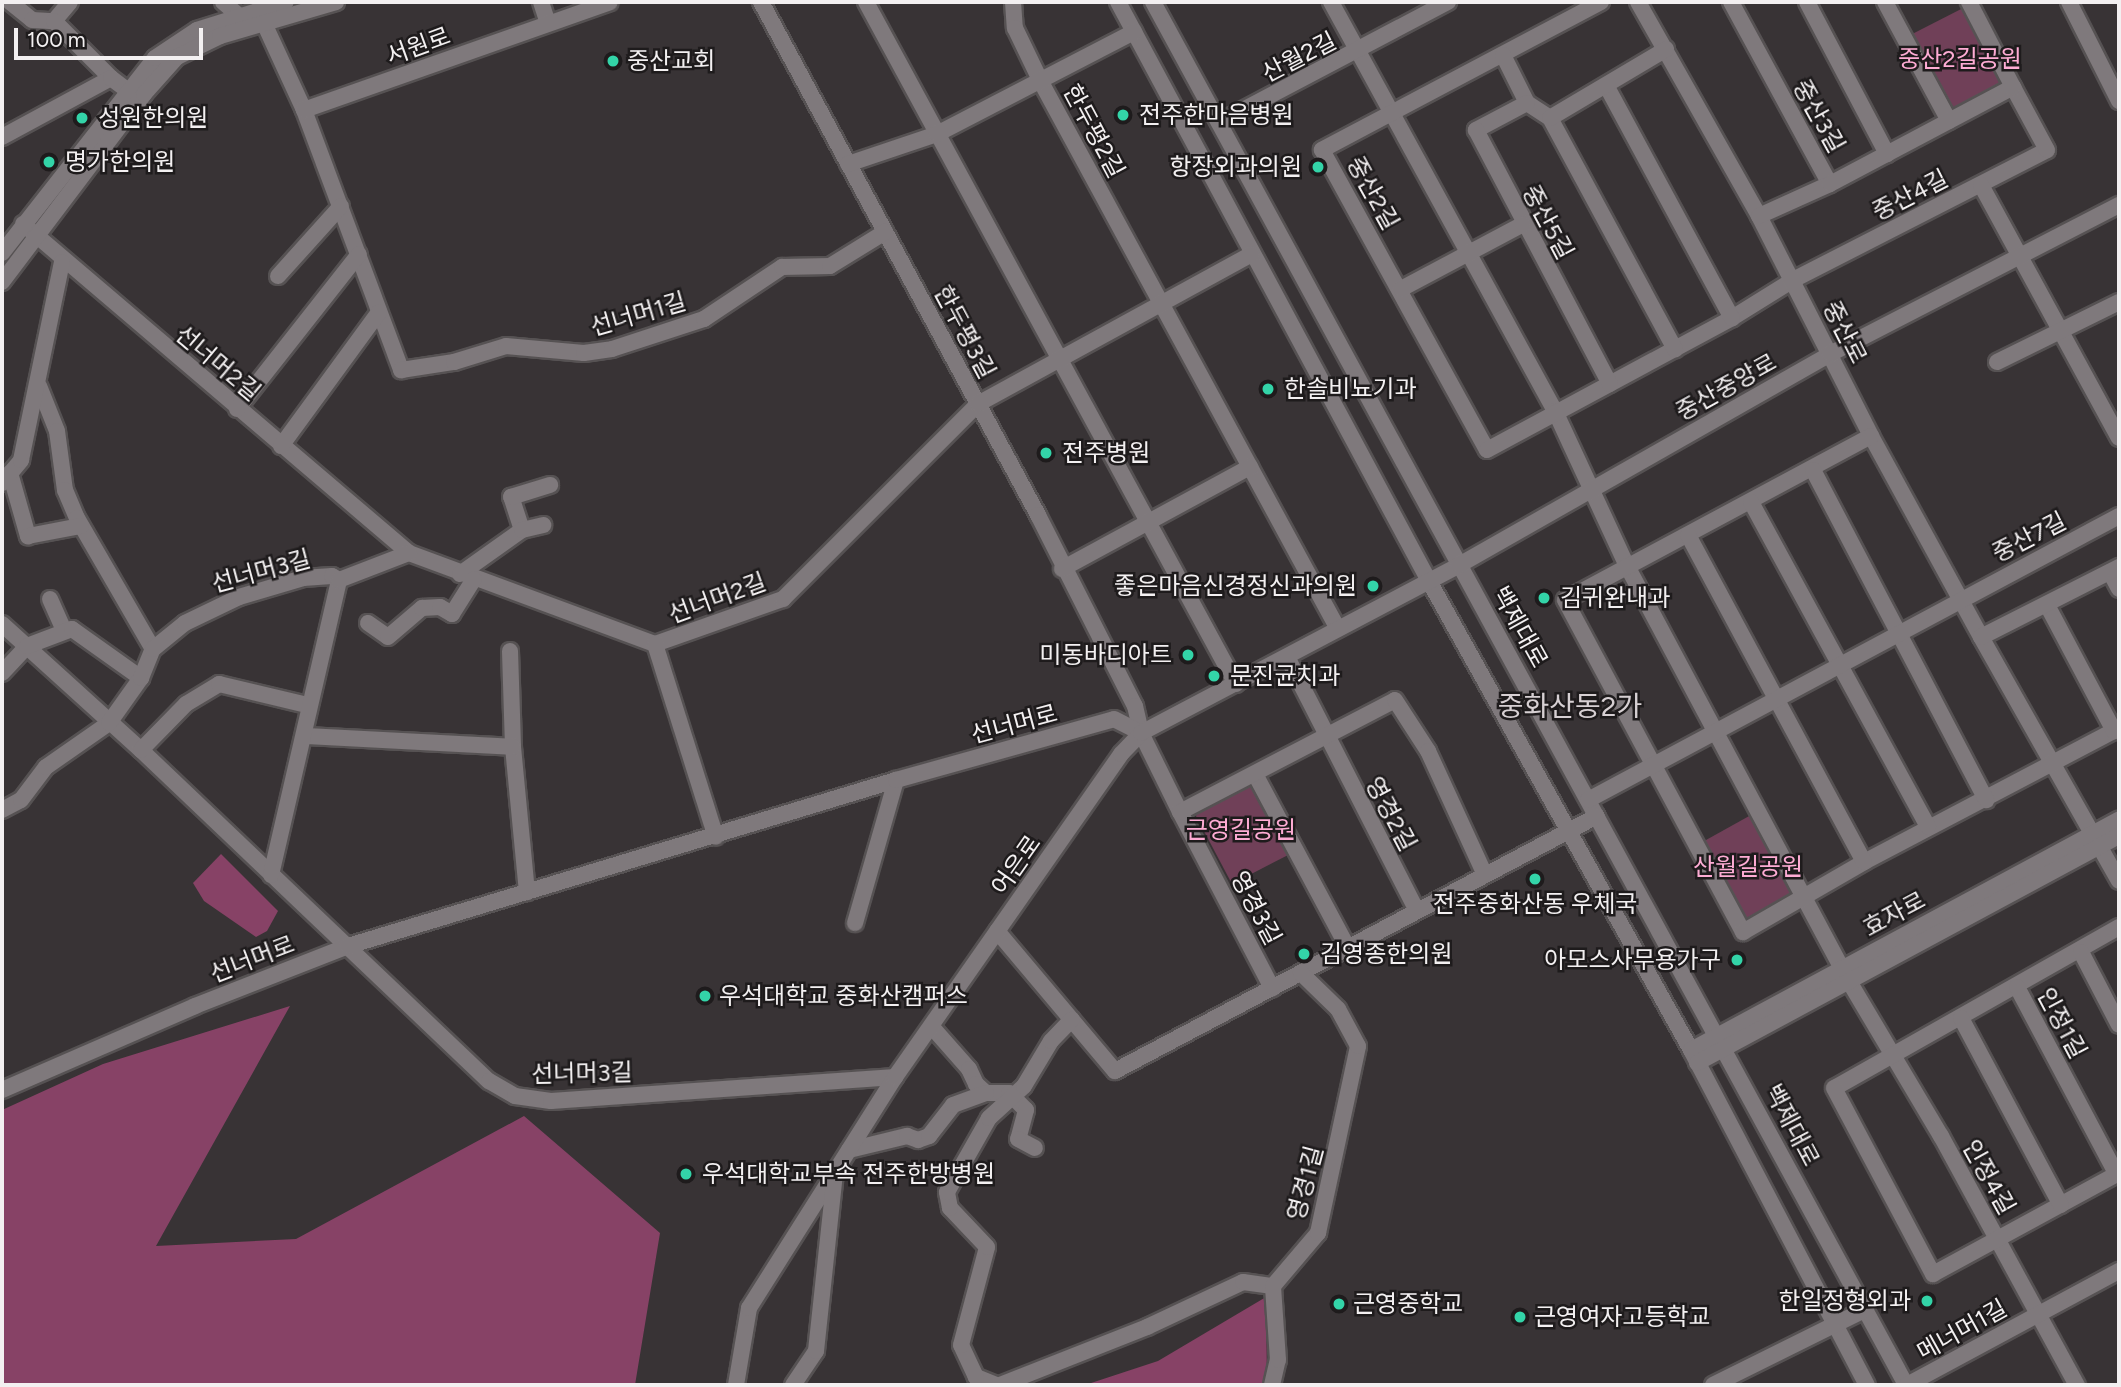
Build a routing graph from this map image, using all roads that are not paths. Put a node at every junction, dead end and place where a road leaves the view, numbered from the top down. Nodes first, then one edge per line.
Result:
1 (9, 2) edge
2 (70, 2) edge
3 (223, 2) edge
4 (286, 2) edge
5 (336, 2) edge
6 (541, 2) edge
7 (610, 2) edge
8 (761, 2) edge
9 (866, 2) edge
10 (1013, 2) edge
11 (1118, 2) edge
12 (1153, 2) edge
13 (1331, 2) edge
14 (1448, 2) edge
15 (1601, 2) edge
16 (1639, 2) edge
17 (1731, 2) edge
18 (1807, 2) edge
19 (1969, 2) edge
20 (2071, 2) edge
21 (1886, 4) edge
22 (253, 19) junction
23 (54, 21) junction
24 (548, 23) junction
25 (1134, 32) junction
26 (1666, 49) junction
27 (1360, 52) junction
28 (1503, 55) junction
29 (111, 78) junction
30 (1041, 82) junction
31 (1607, 87) junction
32 (2013, 87) junction
33 (128, 92) junction
34 (2119, 101) edge
35 (1527, 103) junction
36 (303, 110) junction
37 (1391, 116) junction
38 (1550, 118) junction
39 (1949, 121) junction
40 (1220, 122) junction
41 (937, 134) junction
42 (2, 137) edge
43 (1887, 154) junction
44 (848, 164) junction
45 (1830, 184) junction
46 (1981, 185) junction
47 (2119, 205) edge
48 (341, 206) junction
49 (1759, 216) junction
50 (23, 224) junction
51 (1523, 224) junction
52 (885, 232) junction
53 (38, 237) junction
54 (2, 253) edge
55 (1468, 253) junction
56 (359, 254) junction
57 (1252, 254) junction
58 (2019, 257) junction
59 (62, 262) junction
60 (278, 276) dead end
61 (1793, 279) junction
62 (2, 282) edge
63 (1401, 289) junction
64 (2119, 302) edge
65 (1161, 303) junction
66 (379, 312) junction
67 (1732, 318) junction
68 (2060, 332) junction
69 (1675, 349) junction
70 (1830, 354) junction
71 (1061, 360) junction
72 (1997, 362) dead end
73 (1610, 384) junction
74 (39, 386) junction
75 (978, 404) junction
76 (237, 409) junction
77 (1555, 411) junction
78 (1871, 436) junction
79 (2119, 438) edge
80 (281, 446) junction
81 (1250, 467) junction
82 (1813, 470) junction
83 (6, 478) edge
84 (550, 485) dead end
85 (1594, 487) junction
86 (1751, 502) junction
87 (2119, 516) edge
88 (1147, 522) junction
89 (543, 525) dead end
90 (81, 526) junction
91 (522, 530) junction
92 (1688, 535) junction
93 (409, 553) junction
94 (1459, 565) junction
95 (1628, 566) junction
96 (1062, 569) junction
97 (2115, 569) edge
98 (467, 576) junction
99 (339, 580) junction
100 (1429, 581) junction
101 (2119, 589) edge
102 (50, 599) dead end
103 (1960, 599) junction
104 (2047, 605) junction
105 (2, 624) edge
106 (368, 624) dead end
107 (1338, 629) junction
108 (64, 631) junction
109 (1900, 634) junction
110 (1981, 637) junction
111 (655, 644) junction
112 (27, 646) junction
113 (153, 649) junction
114 (510, 651) dead end
115 (1287, 657) junction
116 (1838, 667) junction
117 (2, 673) edge
118 (141, 678) junction
119 (1236, 684) junction
120 (1777, 700) junction
121 (307, 705) junction
122 (109, 723) junction
123 (2117, 729) edge
124 (1718, 732) junction
125 (1142, 733) junction
126 (305, 736) junction
127 (1325, 738) junction
128 (513, 747) junction
129 (141, 750) junction
130 (1655, 765) junction
131 (2051, 765) junction
132 (1255, 774) junction
133 (896, 780) junction
134 (1588, 800) junction
135 (1986, 800) junction
136 (2, 810) edge
137 (1180, 812) junction
138 (1597, 816) junction
139 (2119, 820) edge
140 (1928, 827) junction
141 (1567, 832) junction
142 (2119, 836) edge
143 (716, 837) junction
144 (2096, 840) junction
145 (1864, 862) junction
146 (271, 875) junction
147 (1485, 875) junction
148 (2119, 881) edge
149 (527, 892) junction
150 (1806, 894) junction
151 (1417, 911) junction
152 (855, 923) dead end
153 (2119, 927) edge
154 (997, 931) junction
155 (348, 946) junction
156 (1348, 948) junction
157 (2081, 952) junction
158 (1842, 967) junction
159 (1301, 973) junction
160 (1850, 983) junction
161 (2017, 987) junction
162 (1272, 988) junction
163 (1961, 1018) junction
164 (1072, 1019) junction
165 (2119, 1025) edge
166 (932, 1027) junction
167 (1722, 1041) junction
168 (1891, 1055) junction
169 (1694, 1056) junction
170 (895, 1077) junction
171 (2066, 1079) joint
172 (2, 1090) edge
173 (986, 1093) junction
174 (1012, 1097) junction
175 (1035, 1148) dead end
176 (849, 1150) junction
177 (836, 1171) junction
178 (2118, 1174) edge
179 (1882, 1177) joint
180 (2061, 1205) junction
181 (1997, 1240) junction
182 (2119, 1271) edge
183 (1273, 1286) junction
184 (1866, 1309) junction
185 (2038, 1314) junction
186 (1834, 1324) junction
187 (736, 1385) edge
188 (793, 1385) edge
189 (998, 1385) edge
190 (1272, 1385) edge
191 (1713, 1385) edge
192 (1867, 1385) edge
193 (1907, 1385) edge
194 (2077, 1385) edge

1 - 23 street
2 - 23 street
3 - 22 street
4 - 22 street
5 - 22 street
6 - 24 street
7 - 24 street, 서원로
8 - 44 street
9 - 41 street
10 - 30 street, 한두평2길
11 - 25 street
12 - 40 street, 백제대로
13 - 27 street, 산월2길
14 - 27 street, 산월2길
15 - 28 street, 중산2길
16 - 26 street, 중산로
17 - 45 street, 중산3길
18 - 43 street, 중산3길
19 - 32 street
20 - 34 street
21 - 39 street
22 - 33 street
22 - 36 street, 선너머1길
22 - 53 street
23 - 29 street
24 - 36 street, 서원로
25 - 30 street, 한두평2길
25 - 57 street
26 - 31 street
26 - 49 street, 중산로
27 - 37 street
27 - 40 street, 산월2길
28 - 35 street
28 - 37 street, 중산2길
29 - 33 street
29 - 42 street
30 - 41 street, 한두평2길
30 - 65 street, 한두평2길
31 - 38 street
31 - 67 street
32 - 39 street, 중산3길
32 - 46 street, 중산4길
33 - 50 street
35 - 38 street
35 - 51 street, 중산5길
36 - 48 street, 선너머1길
37 - 55 street
37 - 63 street, 중산2길
38 - 69 street, 중산5길
39 - 43 street, 중산3길
40 - 94 street, 백제대로
41 - 44 street, 한두평2길
41 - 71 street
43 - 45 street, 중산3길
44 - 52 street
45 - 49 street, 중산3길
46 - 58 street
46 - 61 street, 중산4길
47 - 58 street, 중산중앙로
48 - 56 street, 선너머1길
48 - 60 street
49 - 61 street, 중산로
50 - 53 street, 선너머2길
50 - 54 street
51 - 55 street
51 - 73 street, 중산5길
52 - 66 street, 선너머1길
52 - 75 street, 한두평3길
53 - 59 street, 선너머2길
53 - 62 street
55 - 63 street
55 - 77 street
56 - 66 street, 선너머1길
56 - 76 street
57 - 65 street, 한두평3길
57 - 100 street
58 - 68 street
58 - 70 street, 중산중앙로
59 - 74 street
59 - 76 street, 선너머2길
61 - 67 street
61 - 70 street, 중산로
63 - 77 street
64 - 68 street
65 - 71 street, 한두평3길
65 - 81 street
66 - 80 street
67 - 69 street
68 - 72 street
68 - 79 street
69 - 73 street
70 - 78 street, 중산로
70 - 85 street, 중산중앙로
71 - 75 street, 한두평3길
71 - 88 street
73 - 77 street
74 - 83 street
74 - 90 street
75 - 96 street, 한두평3길
75 - 111 street, 선너머2길
76 - 80 street, 선너머2길
77 - 85 street
78 - 82 street
78 - 103 street, 중산로
80 - 93 street, 선너머2길
81 - 88 street
81 - 107 street
82 - 86 street
82 - 109 street
83 - 90 street
84 - 91 street
85 - 94 street, 중산중앙로
85 - 95 street
86 - 92 street
86 - 116 street
87 - 103 street, 중산7길
88 - 96 street
88 - 119 street
89 - 91 street
90 - 113 street
91 - 98 street
92 - 95 street
92 - 120 street
93 - 98 street, 선너머2길
93 - 99 street
94 - 100 street, 어은로
94 - 134 street, 백제대로
95 - 124 street
95 - 130 street
96 - 125 street, 한두평3길
97 - 101 street
97 - 104 street
98 - 106 street
98 - 111 street, 선너머2길
99 - 113 street, 선너머3길
99 - 121 street
100 - 107 street, 어은로
100 - 141 street
102 - 108 street
103 - 109 street, 중산7길
103 - 110 street, 중산로
104 - 110 street
104 - 123 street
105 - 112 street, 선너머3길
107 - 115 street, 어은로
108 - 112 street
108 - 118 street
109 - 116 street, 중산7길
109 - 135 street
110 - 131 street, 중산로
111 - 143 street
112 - 117 street
112 - 122 street, 선너머3길
113 - 118 street
114 - 128 street
115 - 119 street, 어은로
115 - 127 street, 영경2길
116 - 120 street, 중산7길
116 - 140 street
118 - 122 street
119 - 125 street, 어은로
120 - 124 street, 중산7길
120 - 145 street
121 - 126 street
121 - 129 street
122 - 129 street, 선너머3길
122 - 136 street
123 - 131 street
124 - 130 street, 중산7길
124 - 150 street
125 - 133 street, 선너머로
125 - 137 street, 영경3길
125 - 154 street, 어은로
126 - 128 street
126 - 146 street
127 - 132 street
127 - 147 street
127 - 151 street, 영경2길
128 - 149 street
129 - 146 street, 선너머3길
130 - 134 street, 중산7길
130 - 150 street
131 - 135 street
131 - 144 street, 중산로
132 - 137 street
132 - 156 street
133 - 143 street, 선너머로
133 - 152 street
134 - 138 street, 백제대로
135 - 140 street
137 - 162 street, 영경3길
138 - 141 street
138 - 167 street, 백제대로
139 - 144 street, 효자로
140 - 145 street
141 - 147 street
141 - 169 street
142 - 144 street, 효자로
143 - 149 street, 선너머로
144 - 148 street, 중산로
144 - 158 street, 효자로
144 - 160 street, 효자로
145 - 150 street
146 - 155 street, 선너머3길
147 - 151 street
149 - 155 street, 선너머로
150 - 158 street
151 - 156 street
153 - 157 street, 인정1길
154 - 164 street
154 - 166 street, 어은로
155 - 170 street, 선너머3길
155 - 172 street, 선너머로
156 - 159 street
157 - 161 street, 인정1길
157 - 165 street, 인정1길
158 - 160 street
158 - 167 street, 효자로
159 - 162 street
159 - 183 street, 영경1길
160 - 167 street, 효자로
160 - 168 street
161 - 163 street, 인정1길
161 - 171 street, 인정1길
162 - 164 street
163 - 168 street, 인정1길
163 - 180 street, 인정4길
164 - 174 street
166 - 170 street, 어은로
166 - 173 street
167 - 169 street, 효자로
167 - 184 street, 백제대로
168 - 179 street, 인정1길
168 - 181 street, 인정4길
169 - 186 street
170 - 176 street, 어은로
171 - 178 street, 인정4길
173 - 174 street
173 - 176 street
174 - 175 street
174 - 189 street
176 - 177 street, 어은로
177 - 187 street, 어은로
177 - 188 street, 어은로
178 - 180 street, 인정4길
179 - 181 street, 인정4길
180 - 181 street, 인정4길
181 - 185 street
182 - 185 street, 메너머1길
183 - 189 street
183 - 190 street
184 - 186 street
184 - 193 street, 백제대로
185 - 193 street, 메너머1길
185 - 194 street, 메너머1길
186 - 191 street
186 - 192 street

